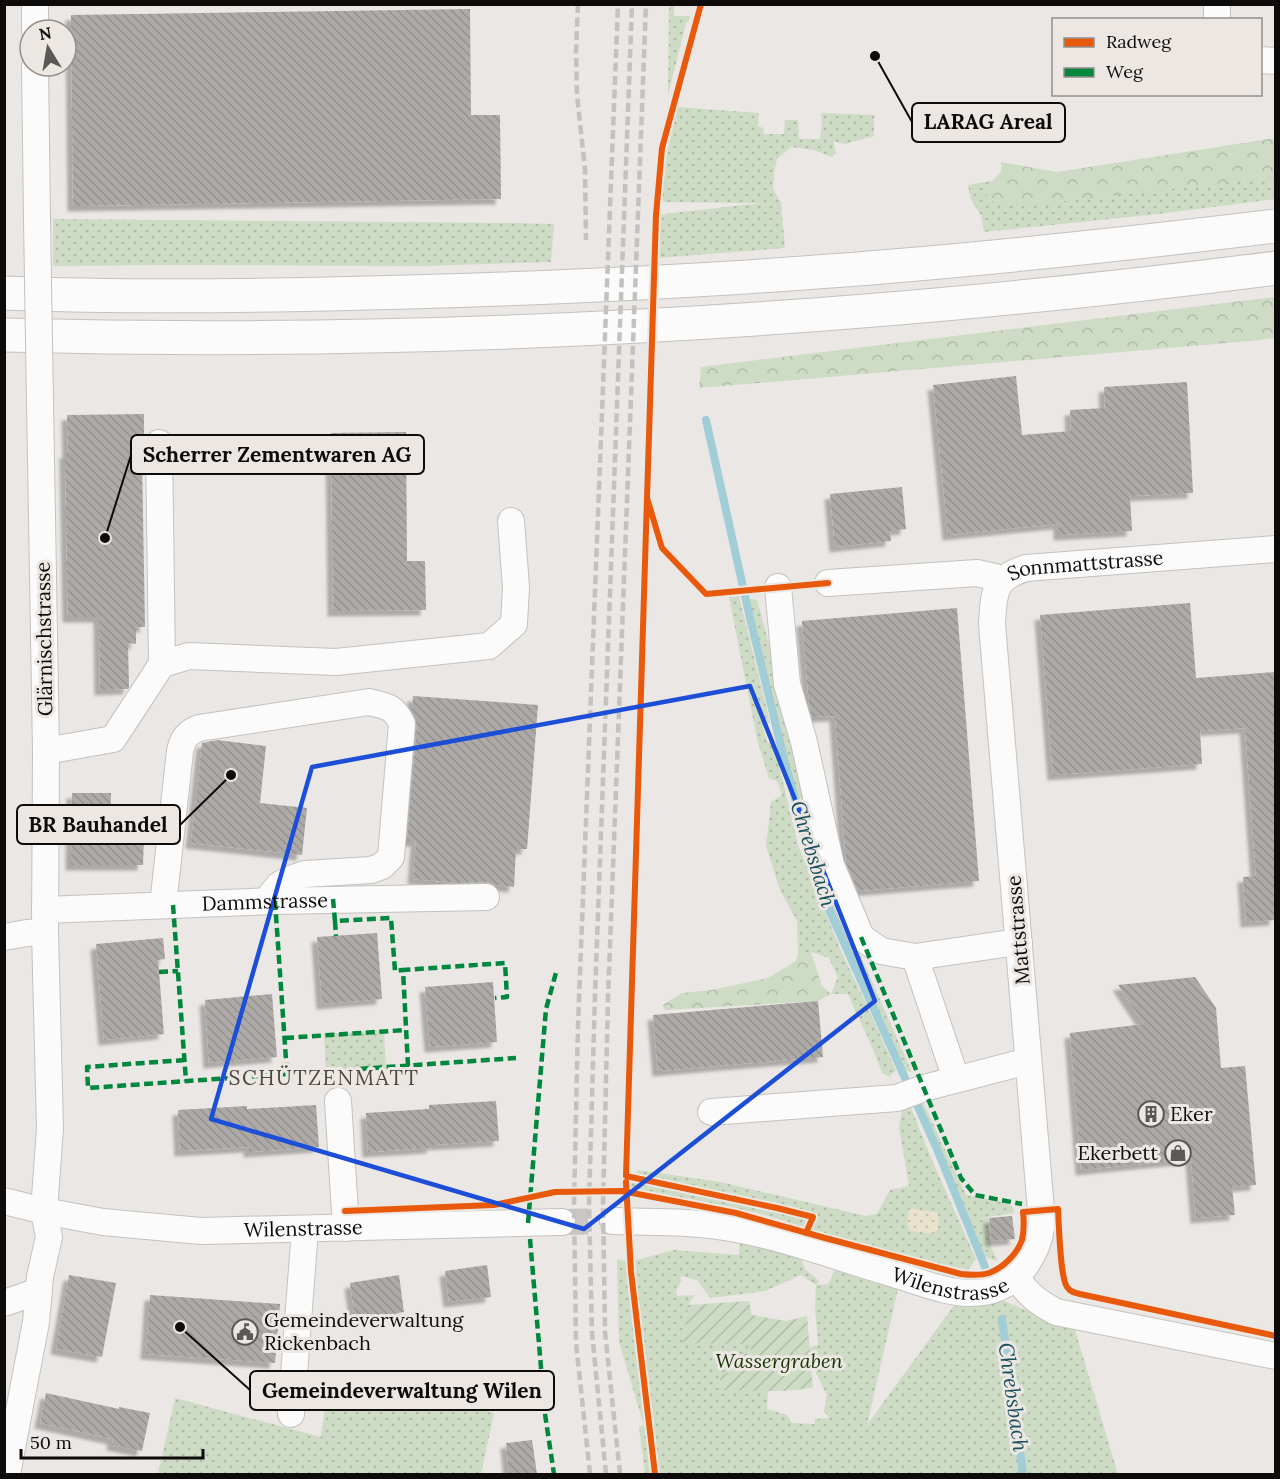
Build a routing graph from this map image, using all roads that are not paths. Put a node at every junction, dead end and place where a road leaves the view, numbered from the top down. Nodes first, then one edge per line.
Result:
1 (35, 78) edge
2 (1275, 226) edge
3 (1275, 268) edge
4 (4, 293) edge
5 (4, 335) edge
6 (159, 443) dead end
7 (511, 521) dead end
8 (1275, 549) edge
9 (1003, 579) junction
10 (828, 583) dead end
11 (778, 587) dead end
12 (162, 664) junction
13 (46, 751) junction
14 (486, 897) dead end
15 (266, 901) junction
16 (163, 905) junction
17 (45, 921) junction
18 (4, 937) edge
19 (1019, 943) junction
20 (915, 957) junction
21 (1028, 1061) junction
22 (956, 1079) junction
23 (338, 1101) dead end
24 (711, 1112) dead end
25 (4, 1201) edge
26 (44, 1211) junction
27 (613, 1221) tunnel mouth
28 (562, 1222) tunnel mouth
29 (346, 1228) junction
30 (305, 1229) junction
31 (1016, 1277) junction
32 (39, 1291) junction
33 (4, 1303) edge
34 (1275, 1356) edge
35 (291, 1413) dead end
36 (7, 1474) edge

1 - 13 street, Glärnischstrasse, bridge
2 - 4 highway
3 - 5 highway
6 - 12 street
7 - 12 street
8 - 9 street, Sonnmattstrasse
9 - 10 street, Sonnmattstrasse
9 - 19 street, Mattstrasse
11 - 20 street
12 - 13 street
13 - 17 street, Glärnischstrasse
14 - 15 street, Dammstrasse
15 - 16 street, Dammstrasse
15 - 16 street
16 - 17 street, Dammstrasse
17 - 18 street
17 - 26 street, Glärnischstrasse
19 - 20 street
19 - 21 street, Mattstrasse
20 - 22 street
21 - 22 street
21 - 31 street, Mattstrasse
22 - 24 street
23 - 29 street
25 - 26 street, Wilenstrasse
26 - 30 street, Wilenstrasse
26 - 32 street, Glärnischstrasse
27 - 31 street, Wilenstrasse
28 - 29 street, Wilenstrasse
29 - 30 street, Wilenstrasse
30 - 35 street
31 - 34 street, Wilenstrasse
32 - 33 street
32 - 36 street, Glärnischstrasse

